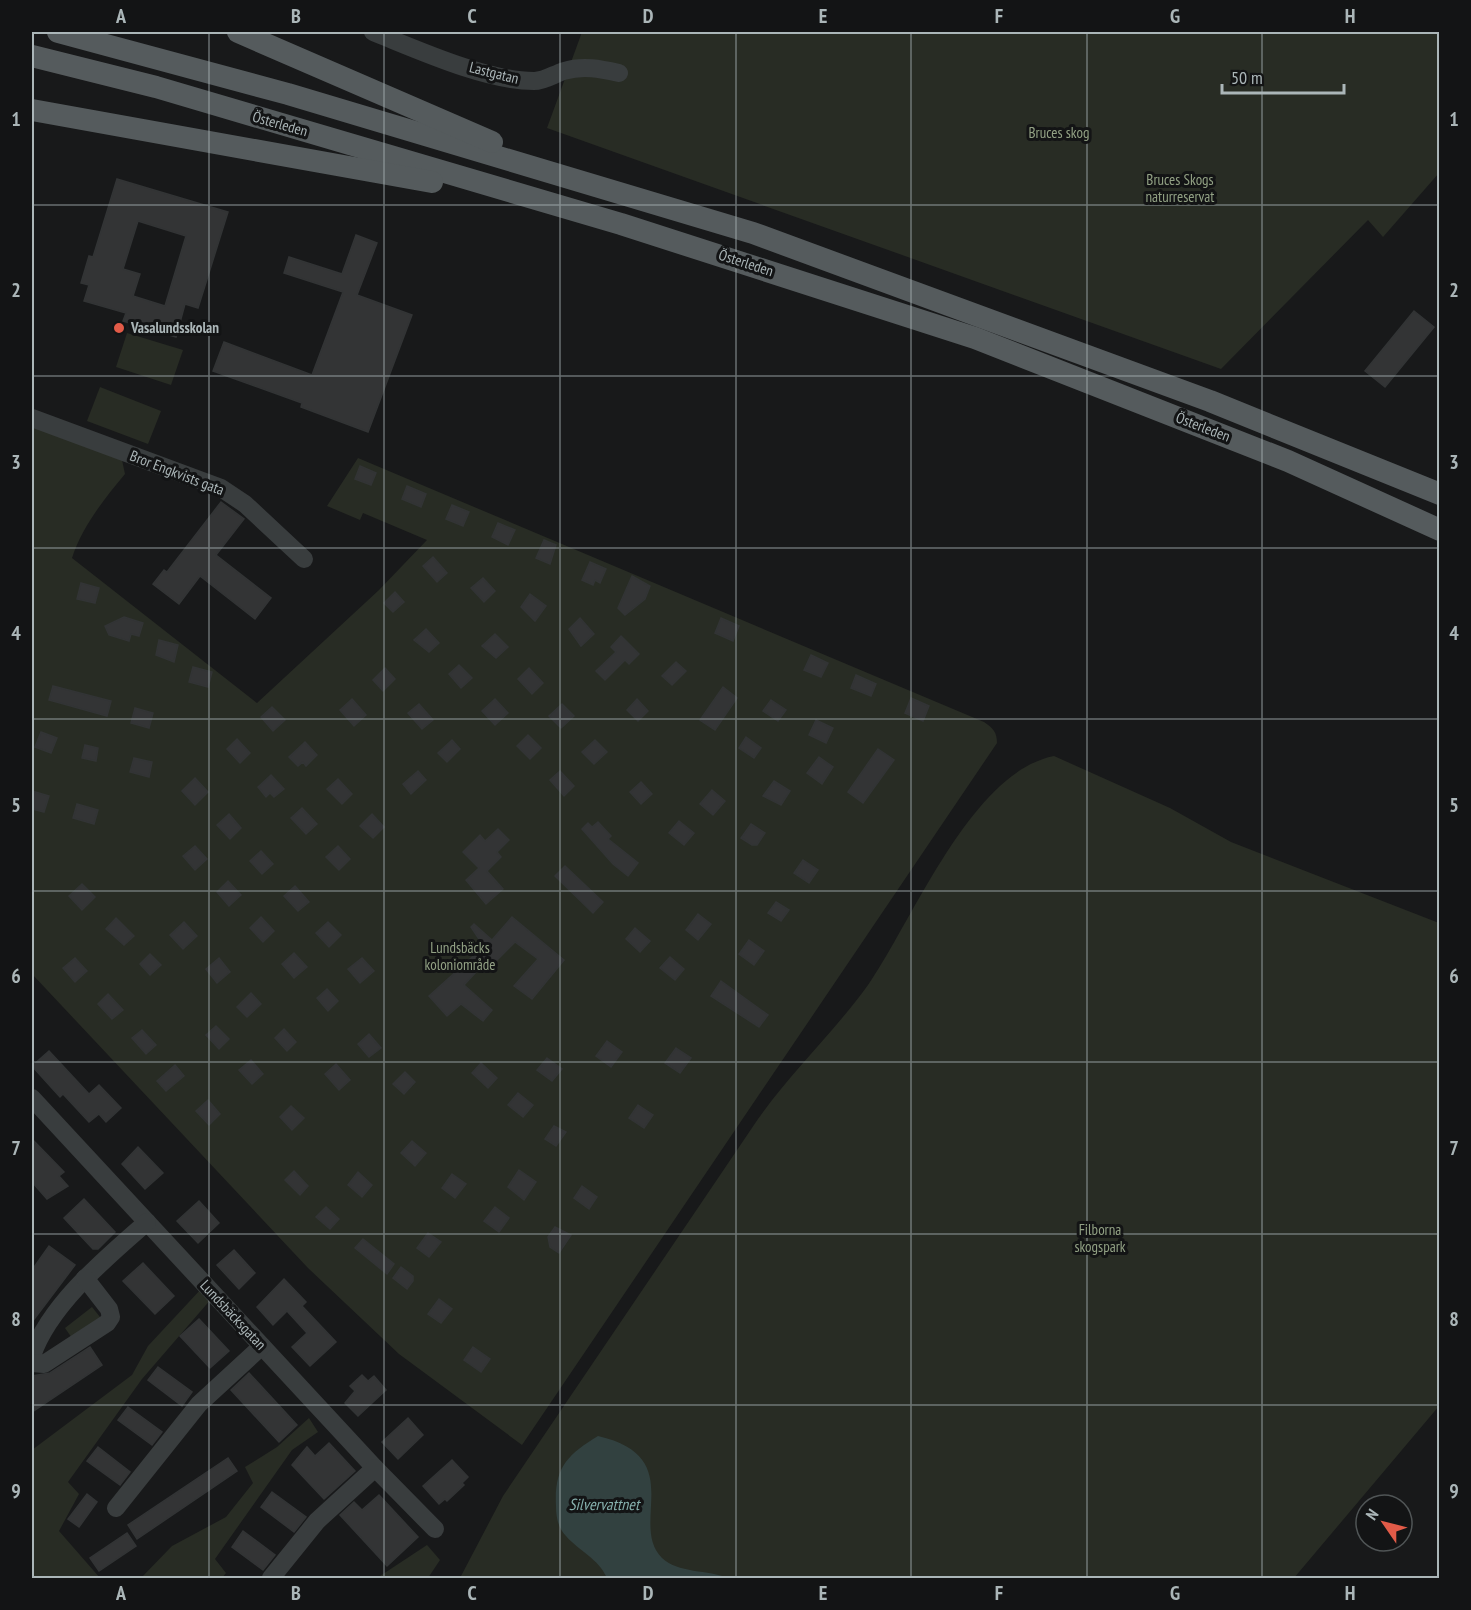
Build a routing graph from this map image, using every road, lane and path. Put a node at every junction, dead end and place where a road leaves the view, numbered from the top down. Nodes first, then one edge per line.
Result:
1 (58, 32) edge
2 (238, 32) edge
3 (373, 32) edge
4 (32, 56) edge
5 (619, 73) dead end
6 (32, 110) edge
7 (578, 179) junction
8 (621, 224) junction
9 (32, 418) edge
10 (1440, 494) edge
11 (1440, 530) edge
12 (304, 559) dead end
13 (32, 1098) edge
14 (147, 1222) junction
15 (85, 1278) junction
16 (262, 1346) junction
17 (32, 1356) edge
18 (32, 1363) edge
19 (375, 1468) junction
20 (116, 1508) dead end
21 (435, 1529) dead end
22 (271, 1578) edge

1 - 7 main road, Österleden
2 - 7 main road
3 - 5 street, Lastgatan
4 - 8 main road, Österleden
6 - 8 main road
7 - 10 main road, Österleden
8 - 11 main road, Österleden
9 - 12 street, Bror Engkvists gata
13 - 14 street, Lundsbäcksgatan
14 - 15 street
14 - 16 street, Lundsbäcksgatan
15 - 17 street
15 - 18 street
16 - 19 street, Lundsbäcksgatan
16 - 20 street
19 - 21 street, Lundsbäcksgatan
19 - 22 street

